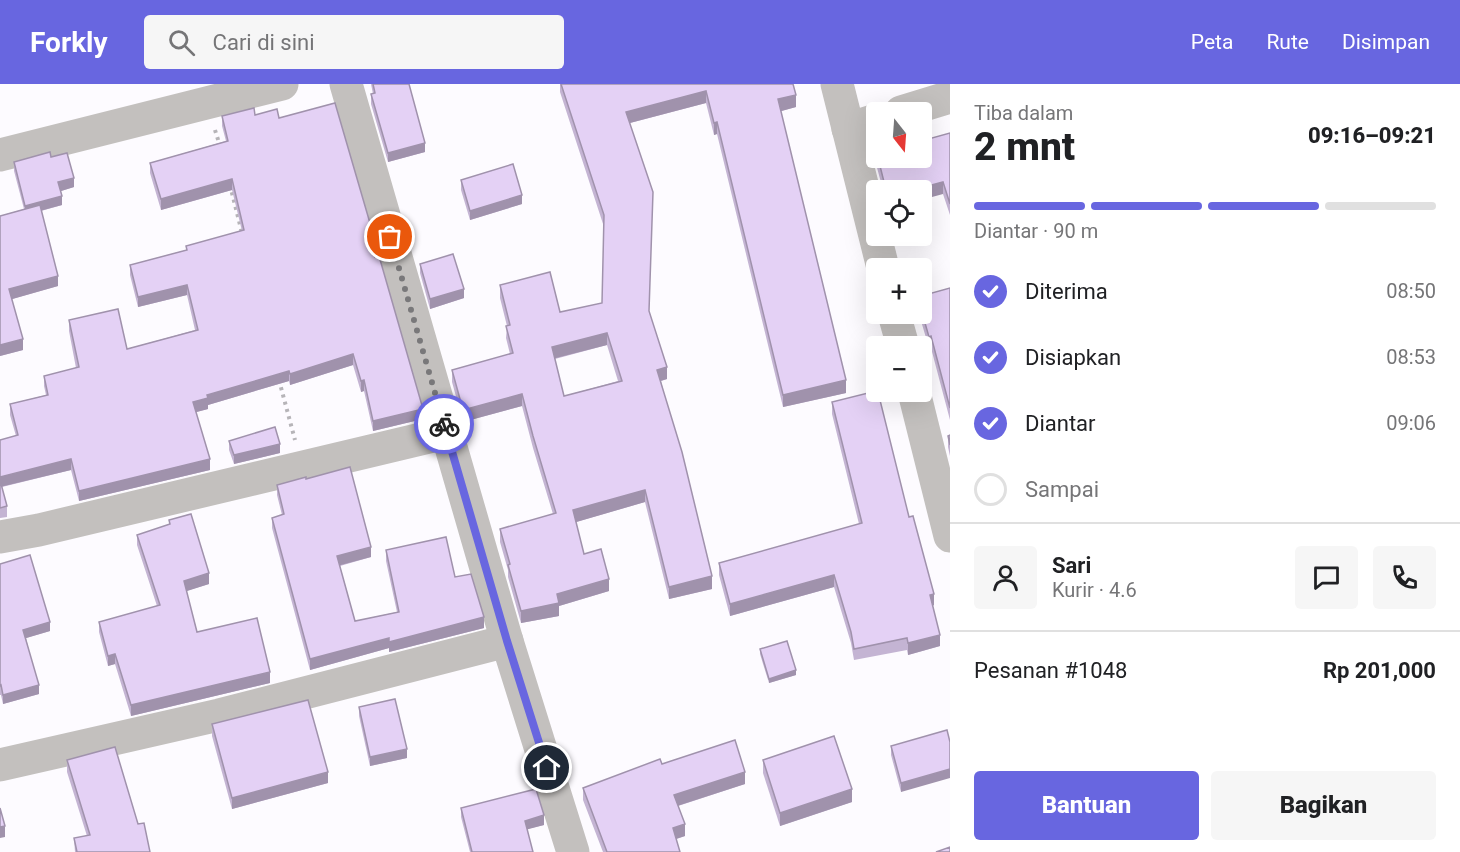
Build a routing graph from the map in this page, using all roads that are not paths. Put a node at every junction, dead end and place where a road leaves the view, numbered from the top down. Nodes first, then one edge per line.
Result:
1 (282, 84) edge
2 (346, 84) edge
3 (837, 84) edge
4 (950, 97) edge
5 (932, 103) edge
6 (862, 125) edge
7 (0, 155) edge
8 (882, 258) edge
9 (916, 402) edge
10 (447, 433) junction
11 (950, 536) edge
12 (0, 537) edge
13 (507, 641) junction
14 (0, 765) edge
15 (573, 852) edge

1 - 7 street
2 - 10 street
3 - 6 street
4 - 5 street
6 - 8 street
9 - 11 street
10 - 12 street
10 - 13 street
13 - 14 street
13 - 15 street

